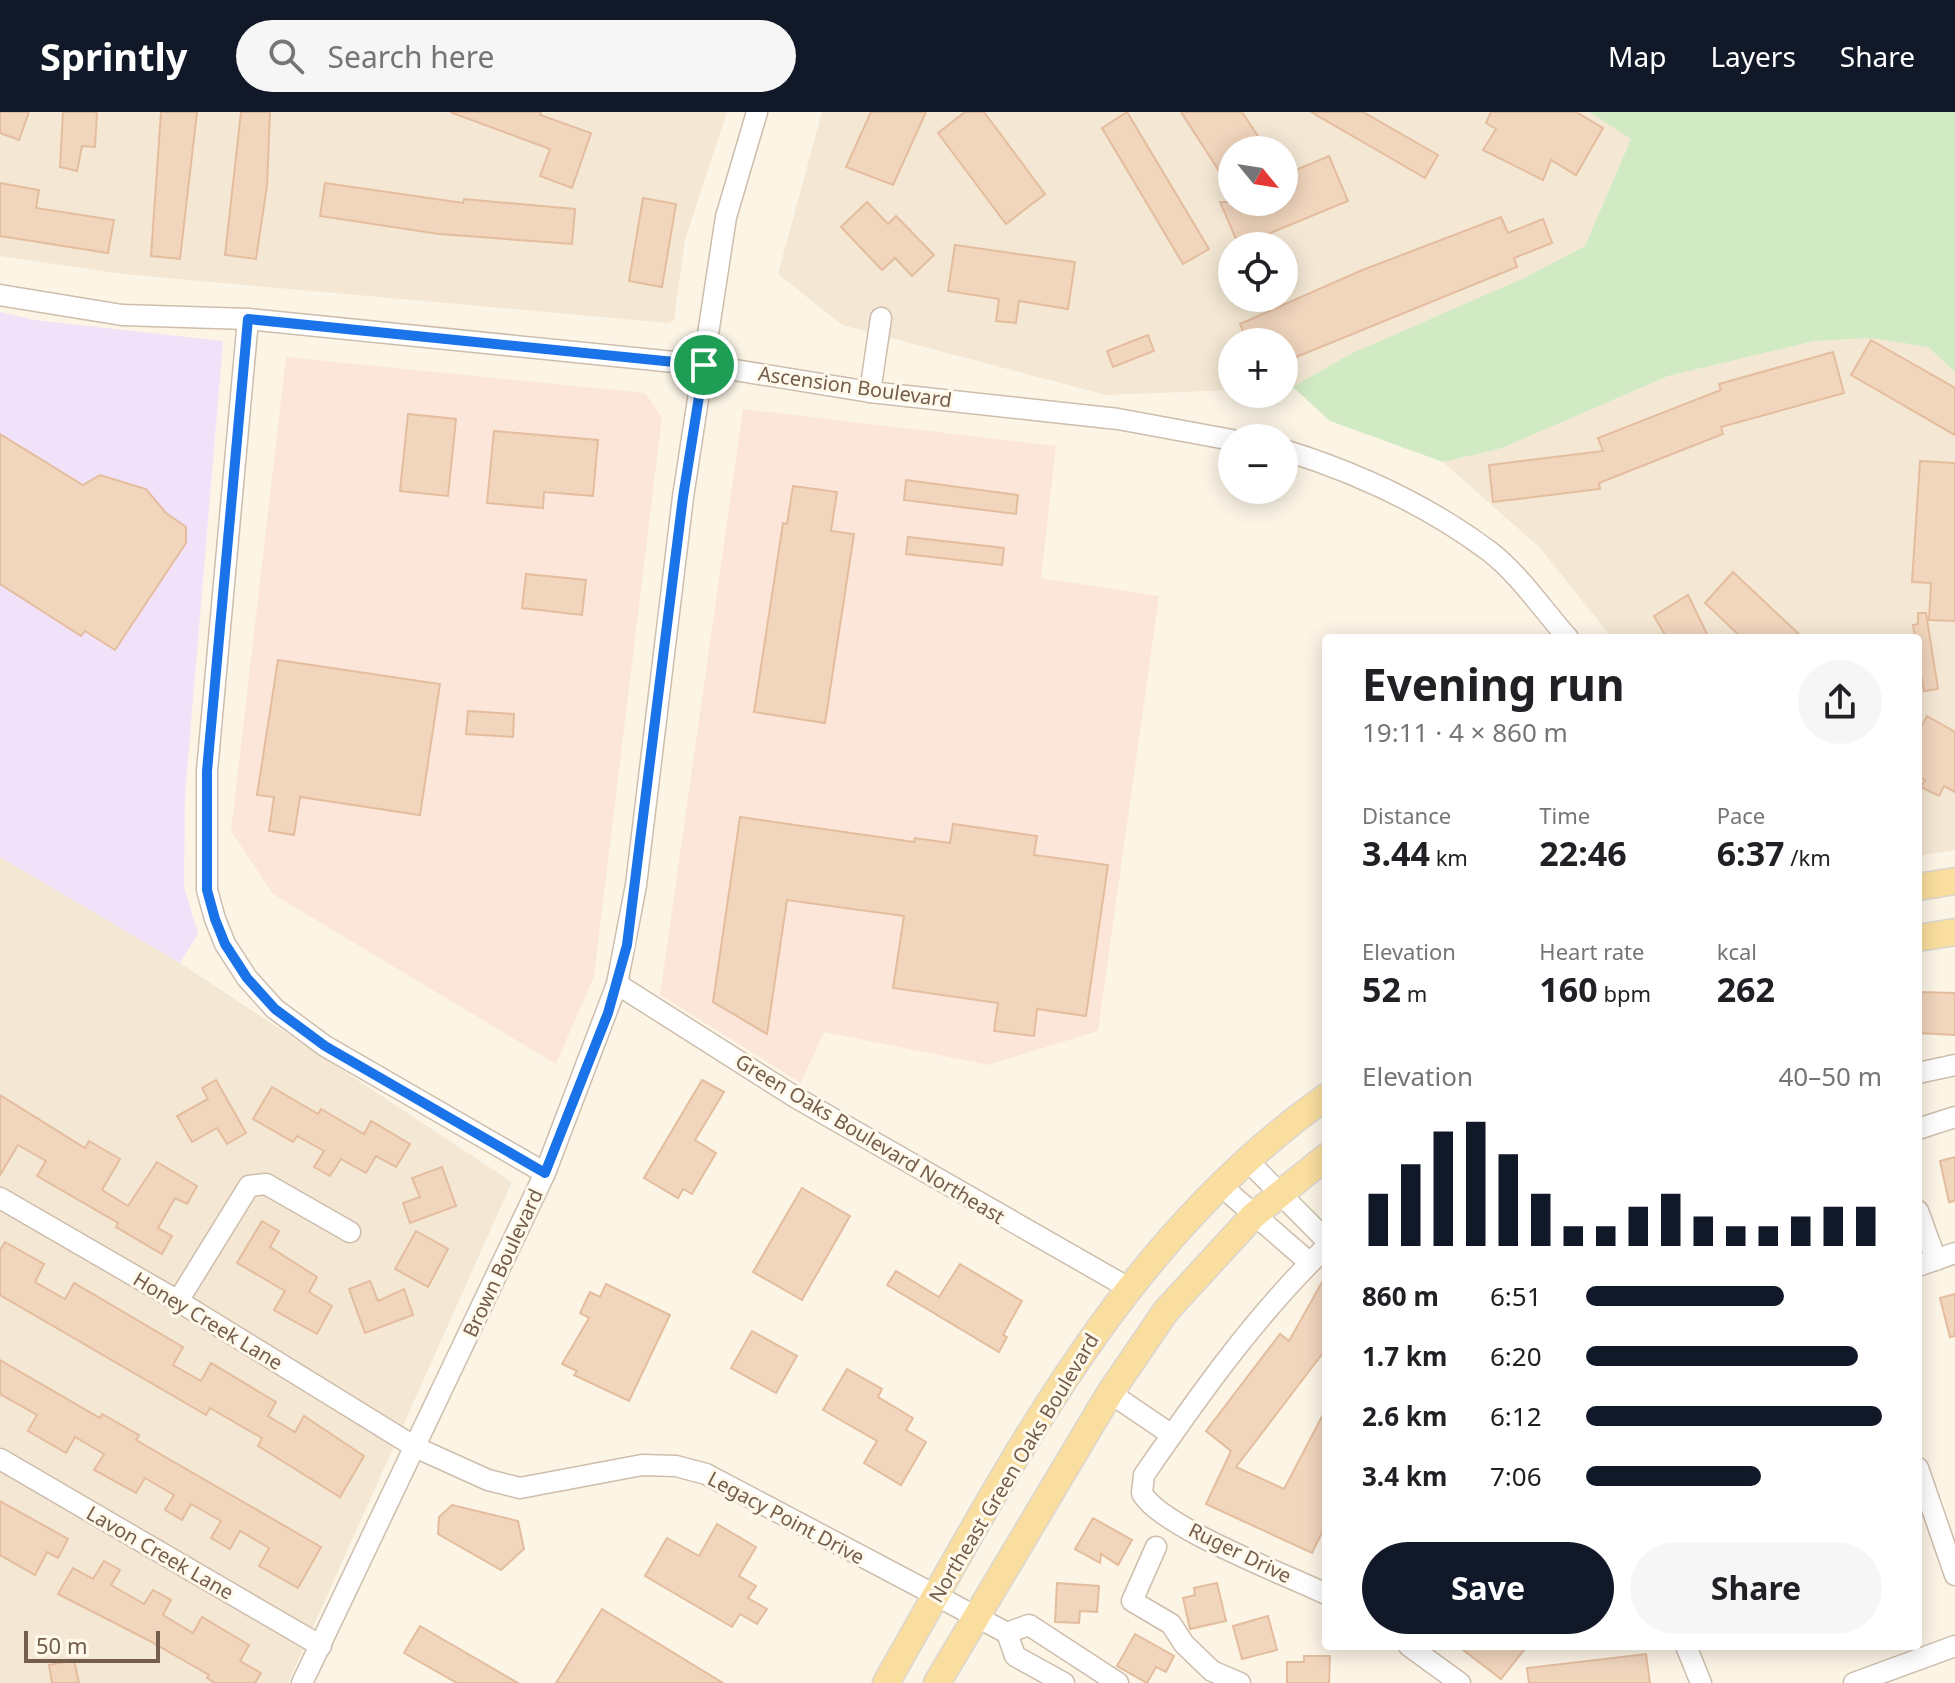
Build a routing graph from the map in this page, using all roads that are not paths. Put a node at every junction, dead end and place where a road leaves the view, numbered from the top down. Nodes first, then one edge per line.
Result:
1 (757, 112) edge
2 (0, 295) edge
3 (881, 318) dead end
4 (248, 319) junction
5 (704, 365) junction
6 (870, 392) junction
7 (1218, 437) edge
8 (1298, 454) edge
9 (1564, 634) edge
10 (1955, 881) edge
11 (1922, 886) edge
12 (1955, 932) edge
13 (1922, 937) edge
14 (617, 984) junction
15 (1955, 1065) edge
16 (1922, 1072) edge
17 (1322, 1100) edge
18 (1955, 1117) edge
19 (1922, 1128) edge
20 (1246, 1159) junction
21 (1322, 1160) edge
22 (545, 1173) junction
23 (1220, 1185) junction
24 (1280, 1194) junction
25 (0, 1198) edge
26 (1254, 1215) junction
27 (1922, 1222) edge
28 (350, 1232) dead end
29 (1322, 1236) edge
30 (1322, 1251) edge
31 (1936, 1260) edge
32 (1310, 1263) junction
33 (1127, 1287) junction
34 (178, 1301) junction
35 (1110, 1393) junction
36 (1172, 1435) junction
37 (415, 1447) junction
38 (0, 1459) edge
39 (1922, 1480) edge
40 (1156, 1547) dead end
41 (1955, 1575) edge
42 (1322, 1591) edge
43 (937, 1595) junction
44 (975, 1616) junction
45 (1007, 1633) junction
46 (321, 1646) junction
47 (1955, 1646) edge
48 (1415, 1650) edge
49 (1688, 1650) edge
50 (302, 1683) edge
51 (886, 1683) edge
52 (937, 1683) edge
53 (1064, 1683) edge
54 (1118, 1683) edge
55 (1240, 1683) edge
56 (1460, 1683) edge
57 (1701, 1683) edge
58 (1854, 1683) edge

1 - 5 street, Brown Boulevard
2 - 4 street, Ascension Boulevard
3 - 6 street
4 - 5 street, Ascension Boulevard
4 - 22 street
5 - 6 street, Ascension Boulevard
5 - 14 street, Brown Boulevard
6 - 7 street, Ascension Boulevard
8 - 9 street
10 - 11 main road
12 - 13 main road
14 - 22 street, Brown Boulevard
14 - 33 street, Green Oaks Boulevard Northeast
15 - 16 street
17 - 20 main road, Northeast Green Oaks Boulevard
18 - 19 street
20 - 23 main road, Northeast Green Oaks Boulevard
20 - 24 street
21 - 24 main road
22 - 37 street, Brown Boulevard
23 - 26 street
23 - 33 main road, Northeast Green Oaks Boulevard
24 - 26 main road
24 - 29 street
25 - 34 street, Honey Creek Lane
26 - 32 street
26 - 35 main road
27 - 31 street
28 - 34 street
30 - 32 street
32 - 36 street
33 - 43 main road, Northeast Green Oaks Boulevard
34 - 37 street, Honey Creek Lane
35 - 36 street
35 - 44 main road
36 - 42 street, Ruger Drive
37 - 43 street, Legacy Point Drive
37 - 46 street, Brown Boulevard
38 - 46 street, Lavon Creek Lane
39 - 41 street
40 - 55 street
43 - 44 street, Legacy Point Drive
43 - 51 main road, Northeast Green Oaks Boulevard
44 - 45 street, Legacy Point Drive
44 - 52 main road
45 - 53 street, Legacy Point Drive
45 - 54 street, Legacy Point Drive
46 - 50 street, Brown Boulevard
47 - 58 street
48 - 56 street
49 - 57 street

